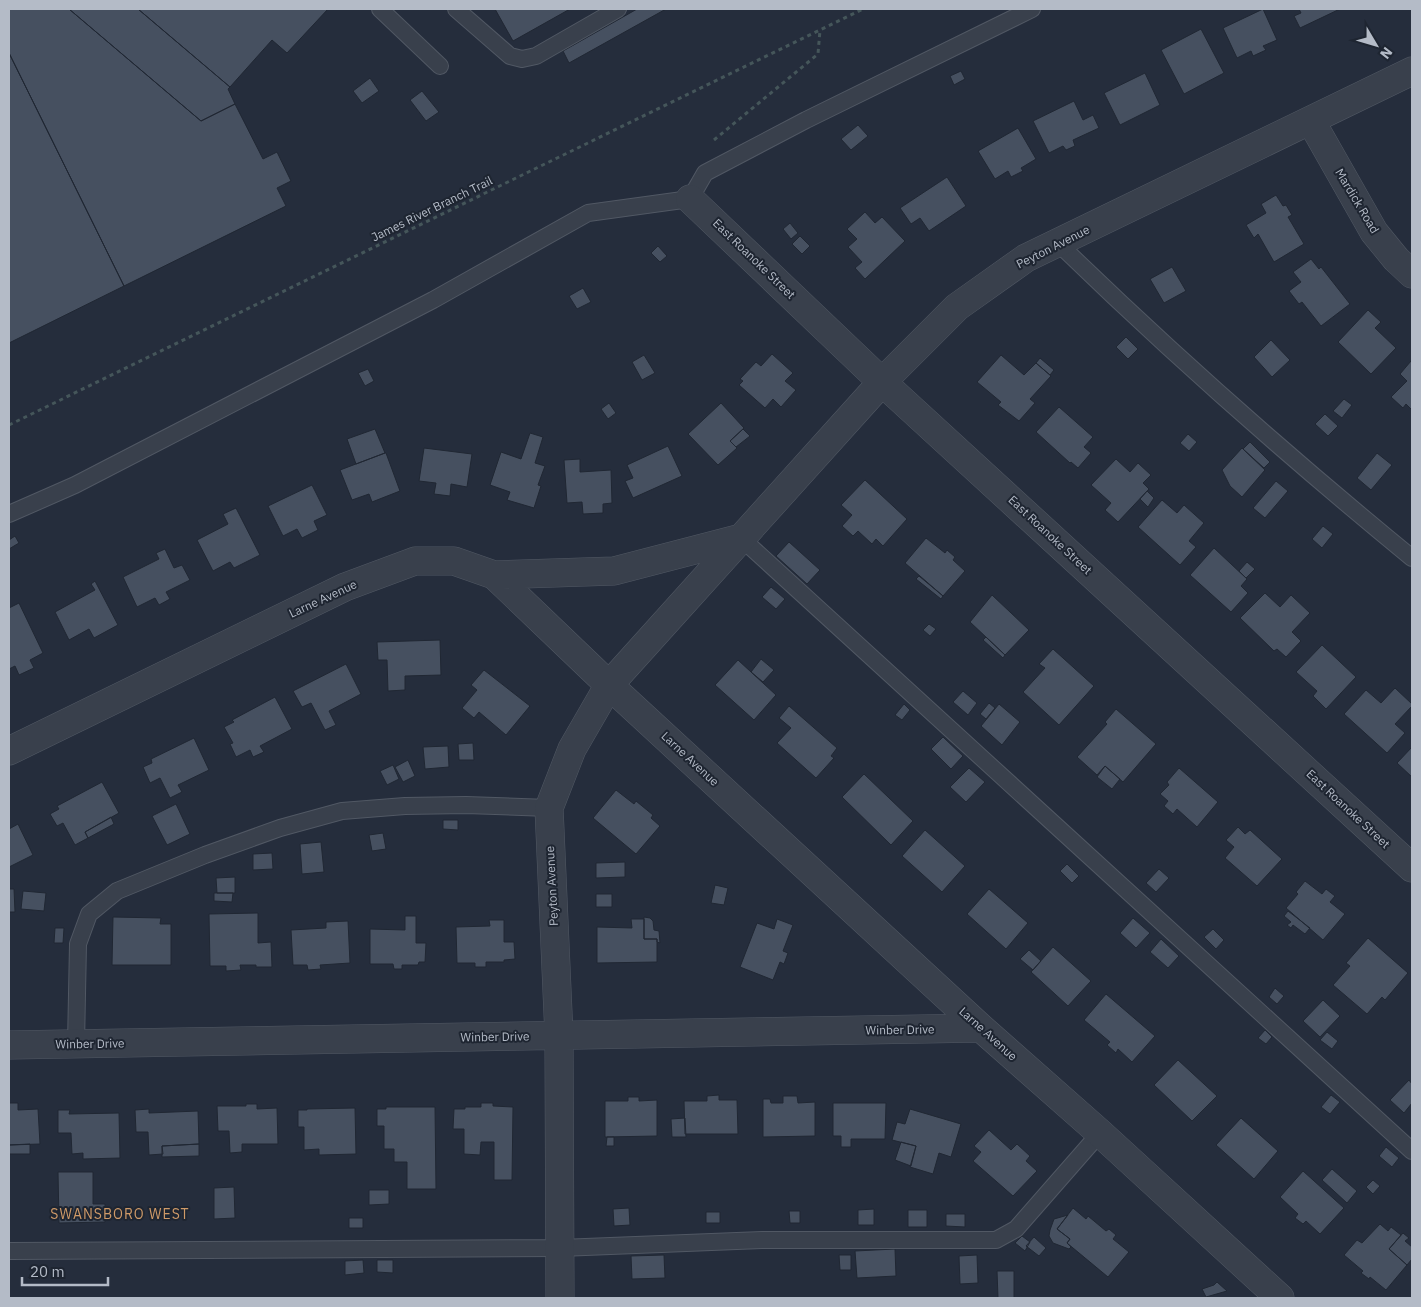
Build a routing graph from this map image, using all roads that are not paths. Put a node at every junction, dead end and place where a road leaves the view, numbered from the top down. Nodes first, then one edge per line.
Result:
1 (380, 9) edge
2 (456, 9) edge
3 (618, 9) edge
4 (1032, 9) edge
5 (440, 66) dead end
6 (1412, 71) edge
7 (1311, 122) junction
8 (690, 199) junction
9 (1058, 243) junction
10 (1412, 274) edge
11 (882, 382) junction
12 (9, 514) edge
13 (741, 538) junction
14 (1412, 558) edge
15 (494, 575) junction
16 (609, 684) junction
17 (9, 752) edge
18 (549, 808) junction
19 (1412, 868) edge
20 (981, 1028) junction
21 (559, 1036) junction
22 (76, 1044) junction
23 (9, 1045) edge
24 (1100, 1133) junction
25 (1412, 1151) edge
26 (560, 1248) junction
27 (9, 1251) edge
28 (560, 1298) edge
29 (1280, 1298) edge

1 - 5 lane
2 - 3 lane
4 - 8 lane
6 - 7 street, Peyton Avenue
7 - 9 street, Peyton Avenue
7 - 10 street, Mardick Road
8 - 11 street, East Roanoke Street
8 - 12 lane
9 - 11 street, Peyton Avenue
9 - 14 lane
11 - 13 street, Peyton Avenue
11 - 19 street, East Roanoke Street
13 - 15 street
13 - 16 street, Peyton Avenue
13 - 25 lane
15 - 16 street, Larne Avenue
15 - 17 street, Larne Avenue
16 - 18 street, Peyton Avenue
16 - 20 street, Larne Avenue
18 - 21 street, Peyton Avenue
18 - 22 lane
20 - 21 street, Winber Drive
20 - 24 street, Larne Avenue
21 - 22 street, Winber Drive
21 - 26 street, Peyton Avenue
22 - 23 street, Winber Drive
24 - 26 lane
24 - 29 street, Larne Avenue
26 - 27 lane
26 - 28 street, Peyton Avenue

